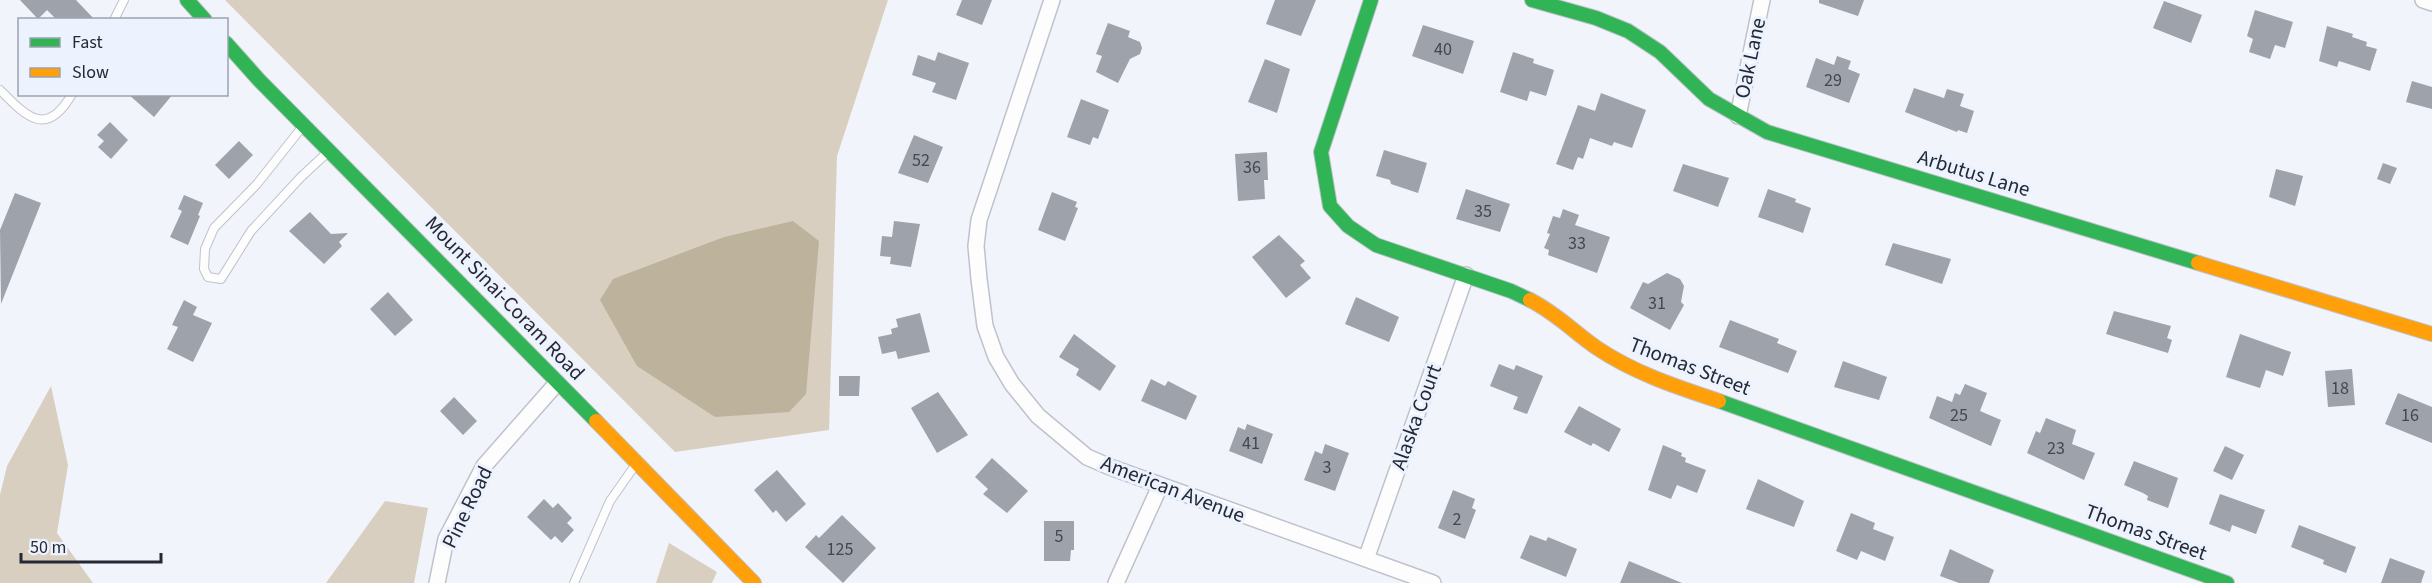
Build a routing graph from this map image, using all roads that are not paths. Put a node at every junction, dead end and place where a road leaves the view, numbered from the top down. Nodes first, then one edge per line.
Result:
1 (124, 0) edge
2 (187, 0) edge
3 (1052, 0) edge
4 (1371, 0) edge
5 (1532, 0) edge
6 (1762, 0) edge
7 (2423, 0) edge
8 (2432, 3) edge
9 (115, 18) edge
10 (203, 18) edge
11 (228, 45) edge
12 (0, 90) edge
13 (71, 96) edge
14 (1738, 116) junction
15 (304, 125) junction
16 (330, 150) junction
17 (1466, 275) junction
18 (2432, 334) edge
19 (557, 383) junction
20 (636, 464) junction
21 (1160, 486) junction
22 (1366, 559) junction
23 (437, 583) edge
24 (574, 583) edge
25 (754, 583) edge
26 (1116, 583) edge
27 (1432, 583) edge
28 (2227, 583) edge

1 - 9 lane
2 - 10 street
3 - 21 street, American Avenue
4 - 17 street, Thomas Street
5 - 14 street, Arbutus Lane
6 - 14 street, Oak Lane
7 - 8 street
11 - 15 street, Mount Sinai-Coram Road
12 - 13 lane
14 - 18 street, Arbutus Lane
15 - 16 street, Mount Sinai-Coram Road
15 - 16 lane
16 - 19 street, Mount Sinai-Coram Road
17 - 22 street, Alaska Court
17 - 28 street, Thomas Street
19 - 20 street, Mount Sinai-Coram Road
19 - 23 street, Pine Road
20 - 24 lane
20 - 25 street, Mount Sinai-Coram Road
21 - 22 street, American Avenue
21 - 26 street
22 - 27 street, American Avenue

